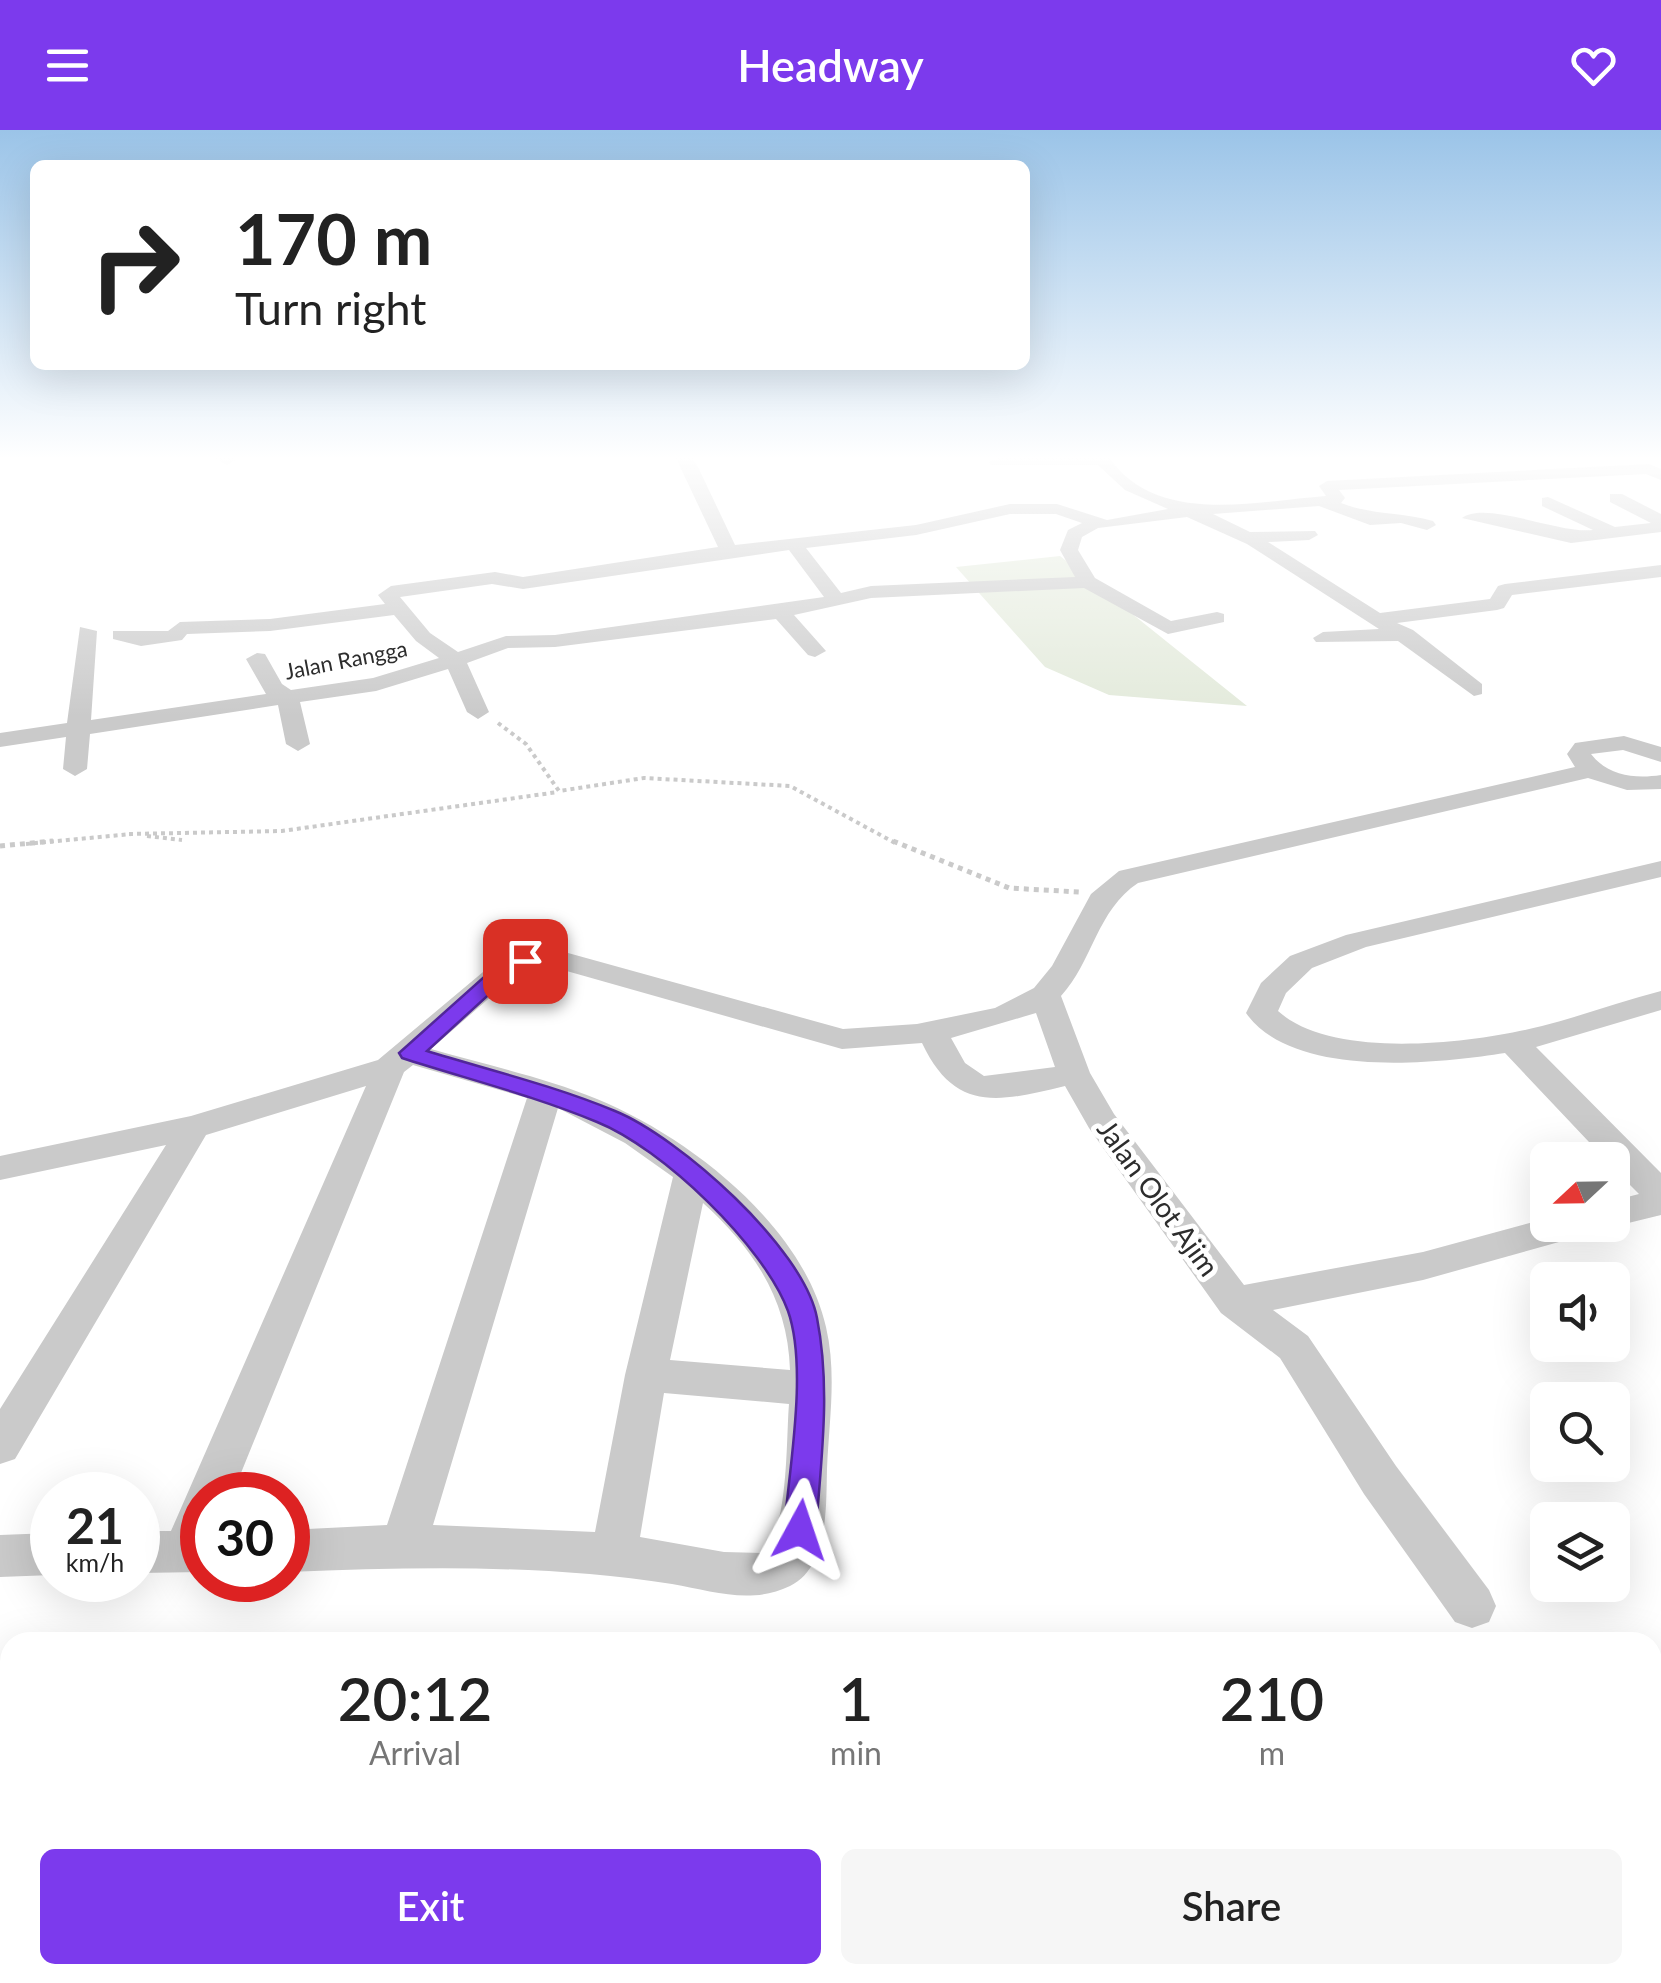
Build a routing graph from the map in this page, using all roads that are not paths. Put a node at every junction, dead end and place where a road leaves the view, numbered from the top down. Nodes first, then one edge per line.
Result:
1 (724, 542) edge
2 (799, 542) edge
3 (930, 542) edge
4 (1071, 542) edge
5 (1259, 542) edge
6 (1574, 542) edge
7 (794, 543) junction
8 (939, 550) dead end
9 (729, 551) junction
10 (1659, 572) edge
11 (1088, 582) junction
12 (835, 598) junction
13 (399, 608) junction
14 (781, 612) junction
15 (1217, 618) dead end
16 (1380, 619) junction
17 (88, 631) dead end
18 (120, 634) dead end
19 (1406, 634) junction
20 (1323, 638) dead end
21 (815, 651) dead end
22 (256, 659) dead end
23 (455, 660) junction
24 (1474, 689) dead end
25 (288, 698) junction
26 (478, 712) road end
27 (82, 728) junction
28 (0, 740) edge
29 (298, 744) dead end
30 (1660, 753) edge
31 (75, 769) dead end
32 (1592, 770) junction
33 (1658, 785) edge
34 (1661, 868) edge
35 (1045, 996) junction
36 (1661, 1000) edge
37 (932, 1033) junction
38 (1512, 1042) junction
39 (400, 1060) junction
40 (1074, 1073) junction
41 (545, 1095) junction
42 (194, 1127) junction
43 (0, 1168) edge
44 (691, 1176) junction
45 (1645, 1204) edge
46 (1530, 1236) edge
47 (1235, 1302) junction
48 (646, 1375) junction
49 (812, 1389) junction
50 (0, 1446) edge
51 (220, 1472) edge
52 (403, 1546) junction
53 (310, 1549) edge
54 (614, 1553) junction
55 (30, 1555) edge
56 (0, 1556) edge
57 (1472, 1606) dead end

1 - 9 street
2 - 7 street
3 - 8 street
4 - 11 street
5 - 16 street
6 - 10 street
7 - 9 street
7 - 12 street
9 - 13 street, Jalan Rangga
10 - 16 street
11 - 12 street
11 - 15 street
12 - 14 street
13 - 18 street
13 - 23 street, Jalan Rangga
14 - 21 street
14 - 23 street
16 - 19 street
17 - 27 street
19 - 20 street
19 - 24 street
22 - 25 street
23 - 25 street, Jalan Rangga
23 - 26 street
25 - 27 street, Jalan Rangga
25 - 29 street
27 - 28 street, Jalan Rangga
27 - 31 street
30 - 32 street
32 - 33 street
32 - 35 street
34 - 38 street
35 - 37 street
35 - 40 street, Jalan Olot Ajim
36 - 38 street
37 - 39 street
37 - 40 street
38 - 45 street
39 - 41 street
39 - 42 street
39 - 51 street
40 - 47 street, Jalan Olot Ajim
41 - 44 street
41 - 52 street
42 - 43 street
42 - 50 street
44 - 48 street
44 - 49 street
46 - 47 street, Jalan Olot Ajim
47 - 57 street
48 - 49 street
48 - 54 street
49 - 54 street
52 - 53 street
52 - 54 street
55 - 56 street

